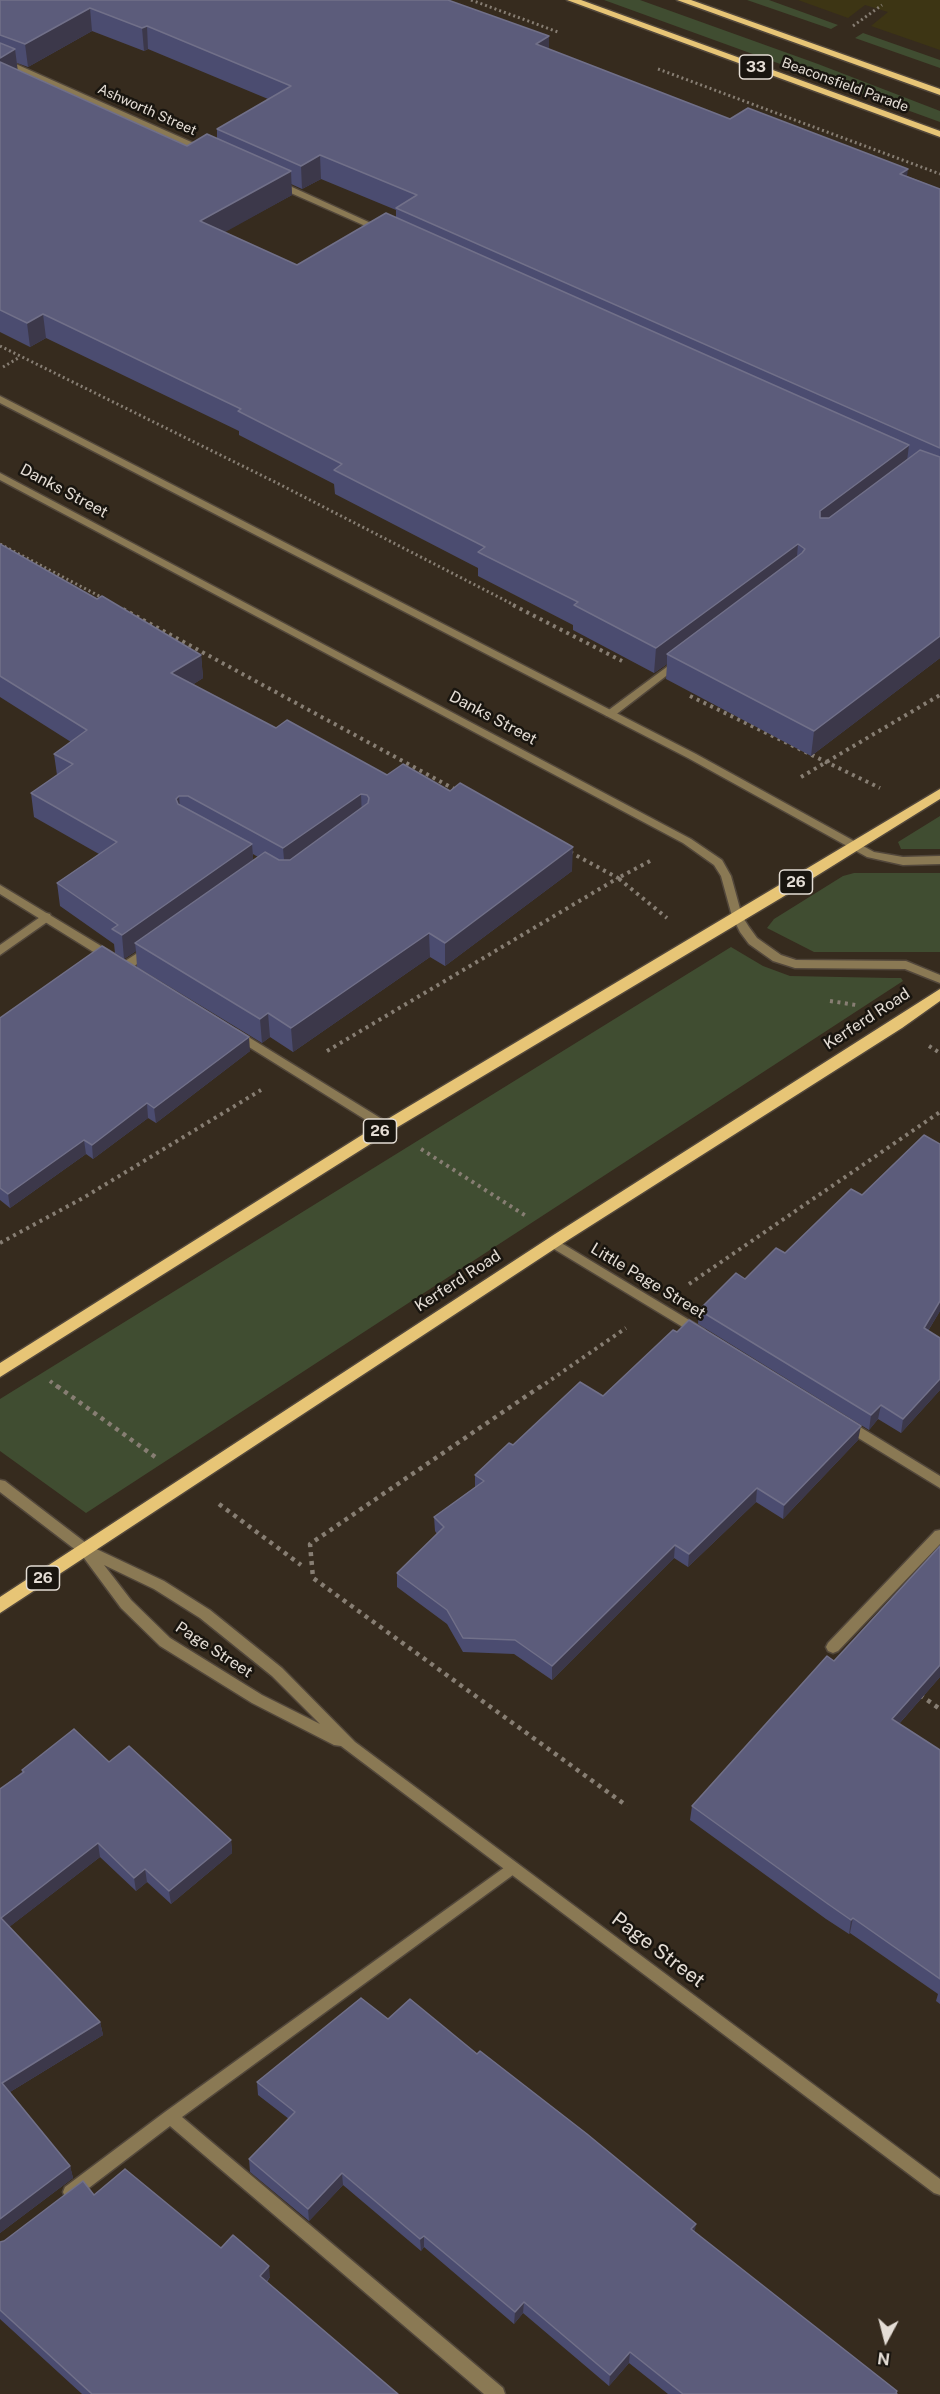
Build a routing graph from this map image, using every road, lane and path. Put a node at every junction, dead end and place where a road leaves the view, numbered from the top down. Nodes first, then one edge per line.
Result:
1 (471, 0) edge
2 (572, 0) edge
3 (682, 0) edge
4 (882, 5) dead end
5 (847, 30) dead end
6 (563, 34) dead end
7 (0, 60) edge
8 (653, 67) dead end
9 (940, 92) edge
10 (940, 134) edge
11 (216, 156) edge
12 (940, 174) edge
13 (270, 180) edge
14 (389, 233) edge
15 (0, 346) edge
16 (21, 357) junction
17 (0, 368) edge
18 (0, 399) edge
19 (12, 405) junction
20 (0, 412) edge
21 (0, 476) edge
22 (0, 544) edge
23 (110, 602) edge
24 (119, 607) edge
25 (684, 658) edge
26 (656, 679) junction
27 (940, 695) edge
28 (610, 714) junction
29 (462, 793) edge
30 (940, 793) edge
31 (853, 845) junction
32 (566, 850) edge
33 (940, 860) edge
34 (618, 878) junction
35 (0, 889) edge
36 (737, 916) junction
37 (46, 917) junction
38 (163, 940) edge
39 (697, 940) junction
40 (0, 951) edge
41 (940, 979) edge
42 (940, 994) edge
43 (225, 1027) edge
44 (295, 1070) junction
45 (940, 1112) edge
46 (386, 1127) junction
47 (556, 1240) junction
48 (0, 1243) edge
49 (658, 1306) junction
50 (708, 1337) edge
51 (0, 1371) edge
52 (839, 1419) edge
53 (940, 1483) edge
54 (0, 1485) edge
55 (940, 1535) edge
56 (85, 1550) junction
57 (0, 1606) edge
58 (833, 1647) dead end
59 (913, 1690) edge
60 (940, 1709) edge
61 (350, 1746) junction
62 (627, 1806) dead end
63 (512, 1868) junction
64 (170, 2117) junction
65 (940, 2188) edge
66 (57, 2203) edge
67 (497, 2394) edge

1 - 6 path
2 - 10 main road, Beaconsfield Parade / 33
3 - 9 main road, Beaconsfield Parade / 33
4 - 5 path
7 - 11 street, Ashworth Street
8 - 12 path
13 - 14 street
15 - 16 path
16 - 17 path
16 - 26 path
18 - 19 street
19 - 20 street
19 - 28 street
21 - 36 street, Danks Street
22 - 23 path
24 - 29 path
25 - 26 street
26 - 27 path
26 - 28 street
28 - 31 street
30 - 31 main road, 26
31 - 33 street
31 - 36 main road, 26
32 - 34 path
34 - 39 path
34 - 44 path
35 - 37 street
36 - 39 main road, 26
36 - 41 street, Danks Street
37 - 38 street
37 - 40 street
39 - 46 main road, 26
42 - 47 main road, Kerferd Road / 26
43 - 44 street
44 - 46 street
44 - 48 path
45 - 49 path
46 - 47 path
46 - 51 main road, 26
47 - 49 street, Little Page Street
47 - 56 main road, Kerferd Road / 26
49 - 50 street, Little Page Street
49 - 62 path
52 - 53 street
54 - 56 street, Page Street
55 - 58 street
56 - 57 main road, Kerferd Road / 26
56 - 61 street, Page Street
56 - 61 street, Page Street
59 - 60 path
61 - 63 street, Page Street
63 - 64 street
63 - 65 street, Page Street
64 - 66 street
64 - 67 street

